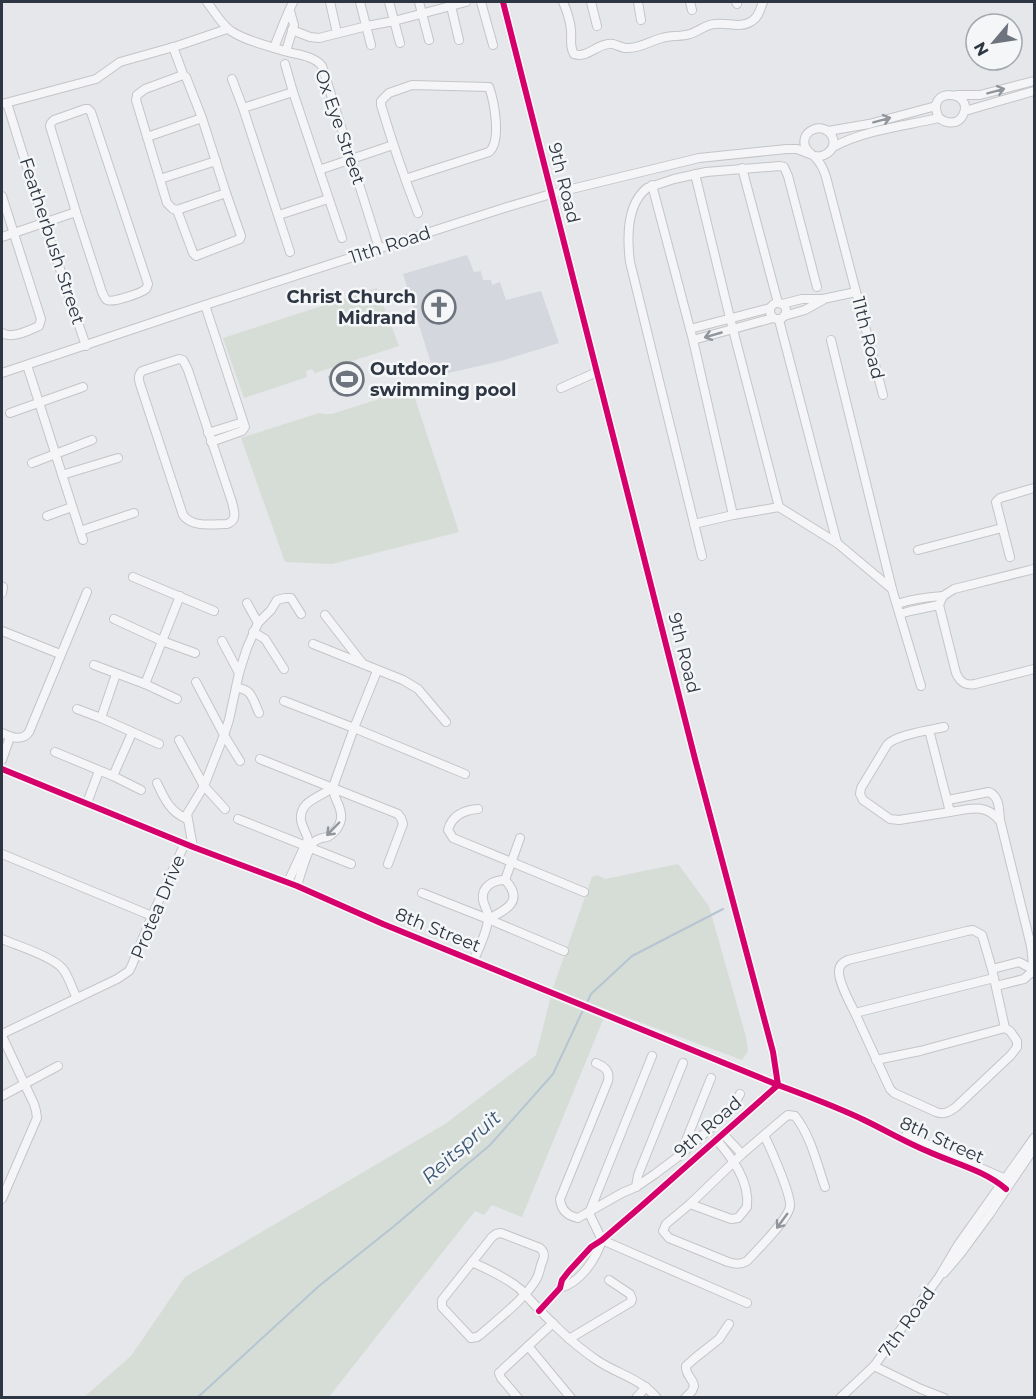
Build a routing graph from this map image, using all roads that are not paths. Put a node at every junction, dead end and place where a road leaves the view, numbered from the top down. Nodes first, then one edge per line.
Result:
1 (207, 2) edge
2 (293, 2) edge
3 (330, 2) edge
4 (360, 2) edge
5 (389, 2) edge
6 (419, 2) edge
7 (466, 2) edge
8 (481, 2) edge
9 (503, 2) edge
10 (563, 2) edge
11 (591, 2) edge
12 (638, 2) edge
13 (763, 2) edge
14 (450, 3) edge
15 (290, 11) junction
16 (422, 13) junction
17 (641, 20) dead end
18 (394, 21) junction
19 (367, 26) junction
20 (597, 26) dead end
21 (227, 28) junction
22 (292, 30) junction
23 (337, 33) junction
24 (429, 40) dead end
25 (459, 40) dead end
26 (400, 44) dead end
27 (371, 45) dead end
28 (494, 45) dead end
29 (175, 46) junction
30 (274, 48) junction
31 (286, 51) junction
32 (285, 64) dead end
33 (184, 74) junction
34 (232, 79) dead end
35 (1035, 81) edge
36 (1035, 91) edge
37 (292, 92) junction
38 (956, 95) junction
39 (4, 103) edge
40 (936, 106) junction
41 (243, 108) junction
42 (965, 111) junction
43 (202, 118) junction
44 (939, 118) junction
45 (828, 131) junction
46 (806, 136) junction
47 (147, 137) junction
48 (393, 145) junction
49 (787, 149) junction
50 (831, 149) junction
51 (812, 155) junction
52 (352, 160) junction
53 (216, 161) junction
54 (742, 168) junction
55 (319, 170) junction
56 (695, 174) junction
57 (826, 177) junction
58 (160, 179) junction
59 (405, 179) junction
60 (652, 185) junction
61 (226, 193) junction
62 (551, 194) junction
63 (2, 196) edge
64 (328, 199) junction
65 (177, 210) junction
66 (75, 212) junction
67 (418, 213) dead end
68 (279, 215) junction
69 (44, 222) junction
70 (13, 233) junction
71 (2, 237) edge
72 (342, 238) dead end
73 (379, 248) junction
74 (290, 252) dead end
75 (817, 287) dead end
76 (856, 292) junction
77 (823, 299) junction
78 (205, 305) junction
79 (776, 305) junction
80 (730, 318) junction
81 (779, 318) junction
82 (690, 329) junction
83 (733, 329) junction
84 (2, 333) edge
85 (831, 339) dead end
86 (693, 340) junction
87 (86, 346) junction
88 (27, 365) junction
89 (597, 372) junction
90 (2, 373) edge
91 (83, 387) dead end
92 (561, 388) dead end
93 (883, 395) dead end
94 (38, 403) junction
95 (10, 413) dead end
96 (210, 438) junction
97 (92, 440) dead end
98 (55, 454) junction
99 (118, 458) dead end
100 (32, 463) dead end
101 (62, 475) junction
102 (1035, 488) edge
103 (72, 507) junction
104 (779, 507) junction
105 (134, 513) dead end
106 (733, 515) junction
107 (47, 516) dead end
108 (694, 524) junction
109 (1002, 528) junction
110 (80, 531) junction
111 (83, 540) dead end
112 (837, 543) junction
113 (918, 550) dead end
114 (702, 556) dead end
115 (1010, 557) dead end
116 (1035, 569) edge
117 (133, 577) dead end
118 (892, 589) junction
119 (87, 592) dead end
120 (943, 596) junction
121 (180, 597) junction
122 (247, 603) dead end
123 (897, 604) junction
124 (939, 605) junction
125 (214, 611) dead end
126 (302, 614) dead end
127 (900, 614) junction
128 (325, 615) dead end
129 (114, 619) dead end
130 (258, 623) junction
131 (2, 631) edge
132 (253, 632) junction
133 (162, 641) junction
134 (222, 641) dead end
135 (313, 644) dead end
136 (195, 653) dead end
137 (60, 654) junction
138 (94, 665) dead end
139 (363, 665) junction
140 (284, 669) dead end
141 (1035, 669) edge
142 (377, 671) junction
143 (239, 673) junction
144 (117, 674) junction
145 (196, 682) dead end
146 (145, 684) junction
147 (921, 686) dead end
148 (236, 688) junction
149 (177, 699) dead end
150 (284, 700) dead end
151 (77, 709) dead end
152 (259, 713) dead end
153 (101, 718) junction
154 (446, 722) dead end
155 (944, 727) dead end
156 (354, 728) junction
157 (929, 730) junction
158 (2, 733) edge
159 (132, 733) junction
160 (224, 735) junction
161 (10, 737) junction
162 (179, 740) dead end
163 (159, 744) dead end
164 (55, 752) dead end
165 (260, 759) dead end
166 (2, 760) edge
167 (240, 761) dead end
168 (2, 769) edge
169 (99, 771) junction
170 (465, 774) dead end
171 (113, 776) junction
172 (157, 783) dead end
173 (204, 786) junction
174 (333, 787) junction
175 (141, 790) dead end
176 (980, 794) junction
177 (948, 800) junction
178 (87, 802) junction
179 (478, 808) dead end
180 (983, 808) junction
181 (225, 809) dead end
182 (950, 812) junction
183 (187, 819) junction
184 (238, 819) dead end
185 (1000, 820) junction
186 (520, 838) dead end
187 (189, 845) junction
188 (308, 846) junction
189 (2, 854) edge
190 (512, 861) junction
191 (351, 864) dead end
192 (388, 864) dead end
193 (505, 880) junction
194 (293, 884) junction
195 (584, 892) dead end
196 (422, 893) dead end
197 (152, 916) junction
198 (488, 919) junction
199 (2, 939) edge
200 (564, 951) dead end
201 (474, 960) junction
202 (1034, 971) edge
203 (994, 977) junction
204 (76, 998) junction
205 (855, 1013) junction
206 (1005, 1028) junction
207 (2, 1035) edge
208 (652, 1056) dead end
209 (876, 1060) junction
210 (596, 1063) dead end
211 (683, 1064) dead end
212 (58, 1066) dead end
213 (711, 1078) dead end
214 (25, 1084) junction
215 (778, 1085) junction
216 (740, 1094) dead end
217 (2, 1096) edge
218 (764, 1135) junction
219 (720, 1137) junction
220 (1035, 1138) edge
221 (1035, 1149) edge
222 (741, 1154) junction
223 (679, 1156) junction
224 (734, 1162) junction
225 (1006, 1183) junction
226 (636, 1187) junction
227 (825, 1187) dead end
228 (2, 1199) edge
229 (690, 1203) junction
230 (589, 1213) junction
231 (602, 1240) junction
232 (472, 1262) junction
233 (609, 1280) dead end
234 (525, 1294) junction
235 (747, 1303) dead end
236 (539, 1311) junction
237 (552, 1323) junction
238 (729, 1324) dead end
239 (569, 1339) junction
240 (528, 1346) junction
241 (874, 1366) junction
242 (646, 1387) junction
243 (518, 1398) edge
244 (571, 1398) edge
245 (636, 1398) edge
246 (657, 1398) edge
247 (685, 1398) edge
248 (840, 1398) edge
249 (944, 1398) edge

1 - 21 street, Ox Eye Street
2 - 15 street
3 - 23 street
4 - 19 street
5 - 18 street
6 - 16 street
7 - 14 street
8 - 28 street
9 - 62 street, 9th Road
10 - 13 street
11 - 20 street
12 - 17 street
14 - 16 street
14 - 25 street
15 - 22 street
15 - 30 street
16 - 18 street
16 - 24 street
18 - 19 street
18 - 26 street
19 - 23 street
19 - 27 street
21 - 29 street
21 - 30 street, Ox Eye Street
22 - 23 street
22 - 31 street
29 - 33 street
29 - 39 street
30 - 31 street, Ox Eye Street
31 - 52 street, Ox Eye Street
32 - 37 street
33 - 43 street
33 - 47 street
34 - 41 street
38 -> 35 street
36 - 42 street
37 - 41 street
37 - 55 street
38 - 40 street
38 - 42 street
39 - 69 street, Featherbush Street
40 - 44 street
45 -> 40 street
41 - 68 street
42 - 44 street
43 - 47 street
43 - 53 street
44 - 50 street
45 - 46 street
45 - 50 street
46 - 49 street, 11th Road
46 - 51 street
47 - 58 street
48 - 52 street
48 - 59 street
48 - 59 street
49 - 51 street, 11th Road
49 - 62 street, 11th Road
50 - 51 street
50 - 57 street, 11th Road
51 - 57 street, 11th Road
52 - 55 street
52 - 73 street, Ox Eye Street
53 - 58 street
53 - 61 street
54 - 56 street
54 - 75 street
54 - 79 street
55 - 64 street
56 - 60 street
56 - 80 street
57 - 76 street, 11th Road
58 - 65 street
59 - 67 street
60 - 82 street
60 - 108 street
61 - 65 street
61 - 65 street
62 - 73 street, 11th Road
62 - 89 street, 9th Road
63 - 70 street
64 - 68 street
64 - 72 street
66 - 66 street
66 - 69 street
68 - 74 street
69 - 70 street
69 - 87 street, Featherbush Street
70 - 71 street
70 - 84 street
73 - 78 street, 11th Road
76 - 77 street
76 - 93 street, 11th Road
77 - 79 street
77 - 81 street
78 - 87 street, 11th Road
78 - 96 street
79 - 80 street
79 - 81 street
79 - 81 street
80 - 82 street
80 - 83 street
81 - 83 street
81 - 112 street
82 - 86 street
83 -> 86 street
83 - 104 street
85 - 118 street
86 - 106 street
87 - 88 street, 11th Road
88 - 90 street, 11th Road
88 - 94 street
89 - 92 street
89 - 215 street, 9th Road
91 - 94 street
94 - 95 street
94 - 98 street
96 - 96 street
97 - 98 street
98 - 100 street
98 - 101 street
99 - 101 street
101 - 103 street
102 - 109 street
103 - 107 street
103 - 110 street
104 - 106 street
104 - 112 street
105 - 110 street
106 - 108 street
108 - 114 street
109 - 113 street
109 - 115 street
110 - 111 street
112 - 118 street
116 - 120 street
117 - 121 street
118 - 123 street
119 - 137 street
120 - 123 street
120 - 124 street
121 - 125 street
121 - 133 street
122 - 130 street
123 - 127 street
124 - 127 street
124 - 141 street
126 - 130 street
127 - 147 street
128 - 139 street
129 - 133 street
130 - 132 street
131 - 137 street
132 - 140 street
132 - 143 street
133 - 136 street
133 - 146 street
134 - 143 street
135 - 139 street
137 - 161 street
138 - 144 street
139 - 142 street
142 - 154 street
142 - 156 street
143 - 148 street
144 - 146 street
144 - 153 street
145 - 160 street
146 - 149 street
148 - 152 street
148 - 160 street
150 - 156 street
151 - 153 street
153 - 159 street
155 - 157 street
156 - 170 street
156 - 174 street
157 - 177 street
157 - 182 street
158 - 161 street
159 - 163 street
159 - 171 street
160 - 167 street
160 - 173 street
161 - 166 street
162 - 173 street
164 - 169 street
165 - 174 street
168 - 178 street, 8th Street
169 - 171 street
169 - 178 street
171 - 175 street
172 - 183 street
173 - 181 street
173 - 183 street
174 - 188 street
174 -> 188 street
174 - 192 street
176 - 177 street
176 - 180 street
176 - 185 street
177 - 182 street
178 - 187 street, 8th Street
179 - 190 street
180 - 182 street
180 - 185 street
183 - 187 street
184 - 188 street
185 - 202 street
186 - 190 street
187 - 194 street, 8th Street
187 - 197 street, Protea Drive
188 - 191 street
188 - 194 street
189 - 197 street
190 - 193 street
190 - 195 street
193 - 198 street
193 - 198 street
194 - 201 street, 8th Street
196 - 198 street
197 - 204 street, Protea Drive
198 - 200 street
198 - 201 street
199 - 204 street
201 - 215 street, 8th Street
202 - 203 street
202 - 203 street
203 - 205 street
203 - 205 street
203 - 206 street
204 - 207 street, Protea Drive
205 - 209 street
206 - 209 street
206 - 209 street
207 - 214 street
208 - 230 street
210 - 230 street
211 - 226 street
212 - 214 street
213 - 223 street
214 - 217 street
214 - 228 street
215 - 219 street, 9th Road
215 - 225 street, 8th Street
216 - 223 street
218 - 222 street
218 - 227 street
218 -> 229 street
219 - 222 street
219 - 224 street
219 - 231 street, 9th Road
220 - 225 street, 7th Road
221 - 225 street, 7th Road
222 - 224 street
223 - 226 street
224 - 229 street
224 - 229 street
225 - 241 street, 7th Road
226 - 230 street
230 - 231 street
231 - 235 street
231 - 236 street, 9th Road
232 - 234 street
232 - 234 street
232 - 234 street
233 - 239 street
234 - 236 street
236 - 237 street
237 - 239 street
237 - 240 street
238 - 247 street
239 - 242 street
240 - 243 street
240 - 244 street
241 - 248 street, 7th Road
241 - 249 street
242 - 245 street
242 - 246 street

